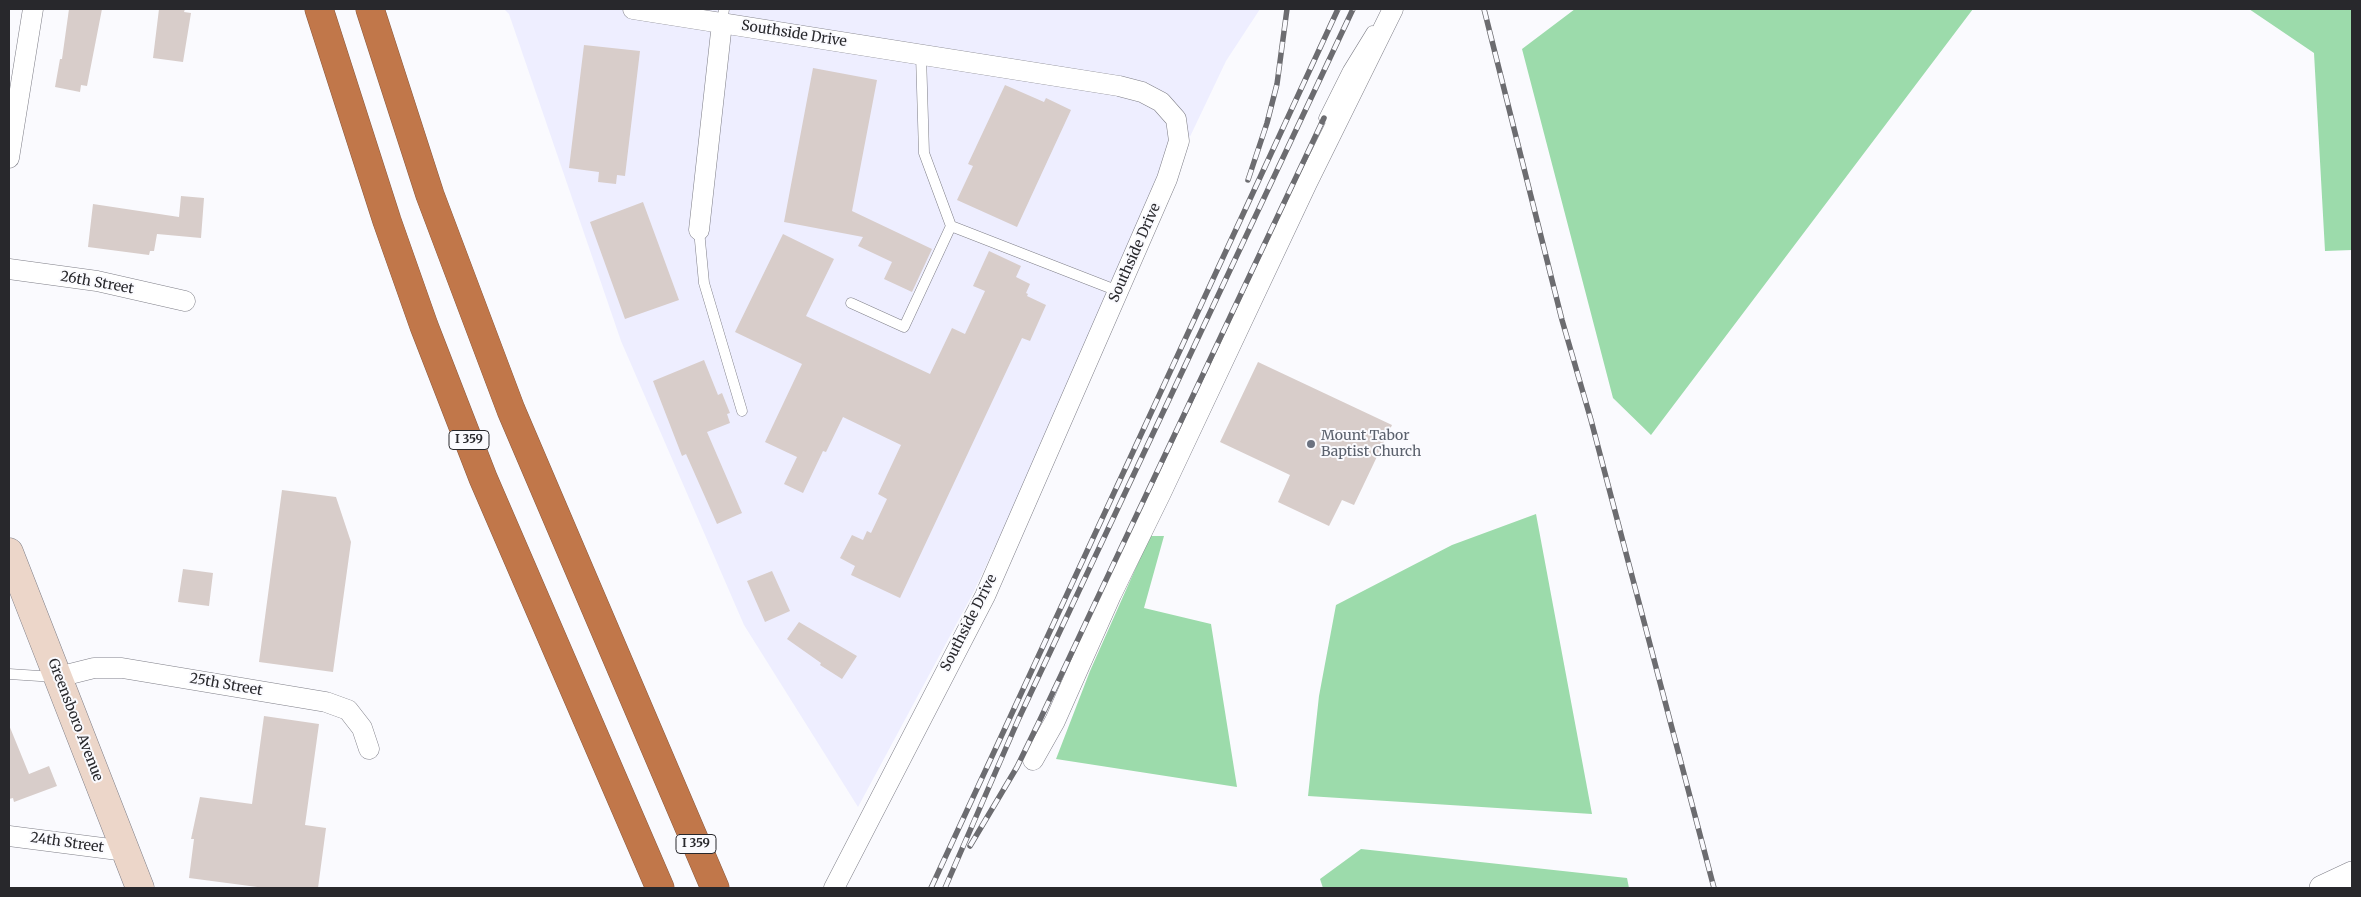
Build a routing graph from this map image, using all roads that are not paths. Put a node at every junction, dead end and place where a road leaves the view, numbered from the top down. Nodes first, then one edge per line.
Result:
1 (33, 9) edge
2 (319, 9) edge
3 (370, 9) edge
4 (633, 9) edge
5 (1386, 9) edge
6 (1393, 9) edge
7 (723, 16) edge
8 (921, 55) junction
9 (1324, 118) dead end
10 (9, 158) edge
11 (951, 226) junction
12 (699, 230) joint
13 (9, 269) edge
14 (1118, 291) junction
15 (185, 301) dead end
16 (851, 303) dead end
17 (742, 411) dead end
18 (9, 552) edge
19 (9, 674) edge
20 (58, 677) junction
21 (369, 749) dead end
22 (1033, 760) dead end
23 (9, 836) edge
24 (126, 851) junction
25 (2352, 874) edge
26 (140, 888) edge
27 (660, 888) edge
28 (715, 888) edge
29 (834, 888) edge
30 (2322, 888) edge

1 - 10 street
2 - 27 highway, I 359
3 - 28 highway, I 359
4 - 7 street, Southside Drive
5 - 9 lane
6 - 22 street
7 - 8 street, Southside Drive
7 - 12 street
8 - 11 lane
8 - 14 street, Southside Drive
11 - 14 lane
11 - 16 lane
12 - 17 lane
13 - 15 street, 26th Street
14 - 29 street, Southside Drive
18 - 20 main road, Greensboro Avenue
19 - 20 lane
20 - 21 street, 25th Street
20 - 24 main road, Greensboro Avenue
23 - 24 street, 24th Street
24 - 26 main road, Greensboro Avenue
25 - 30 street

